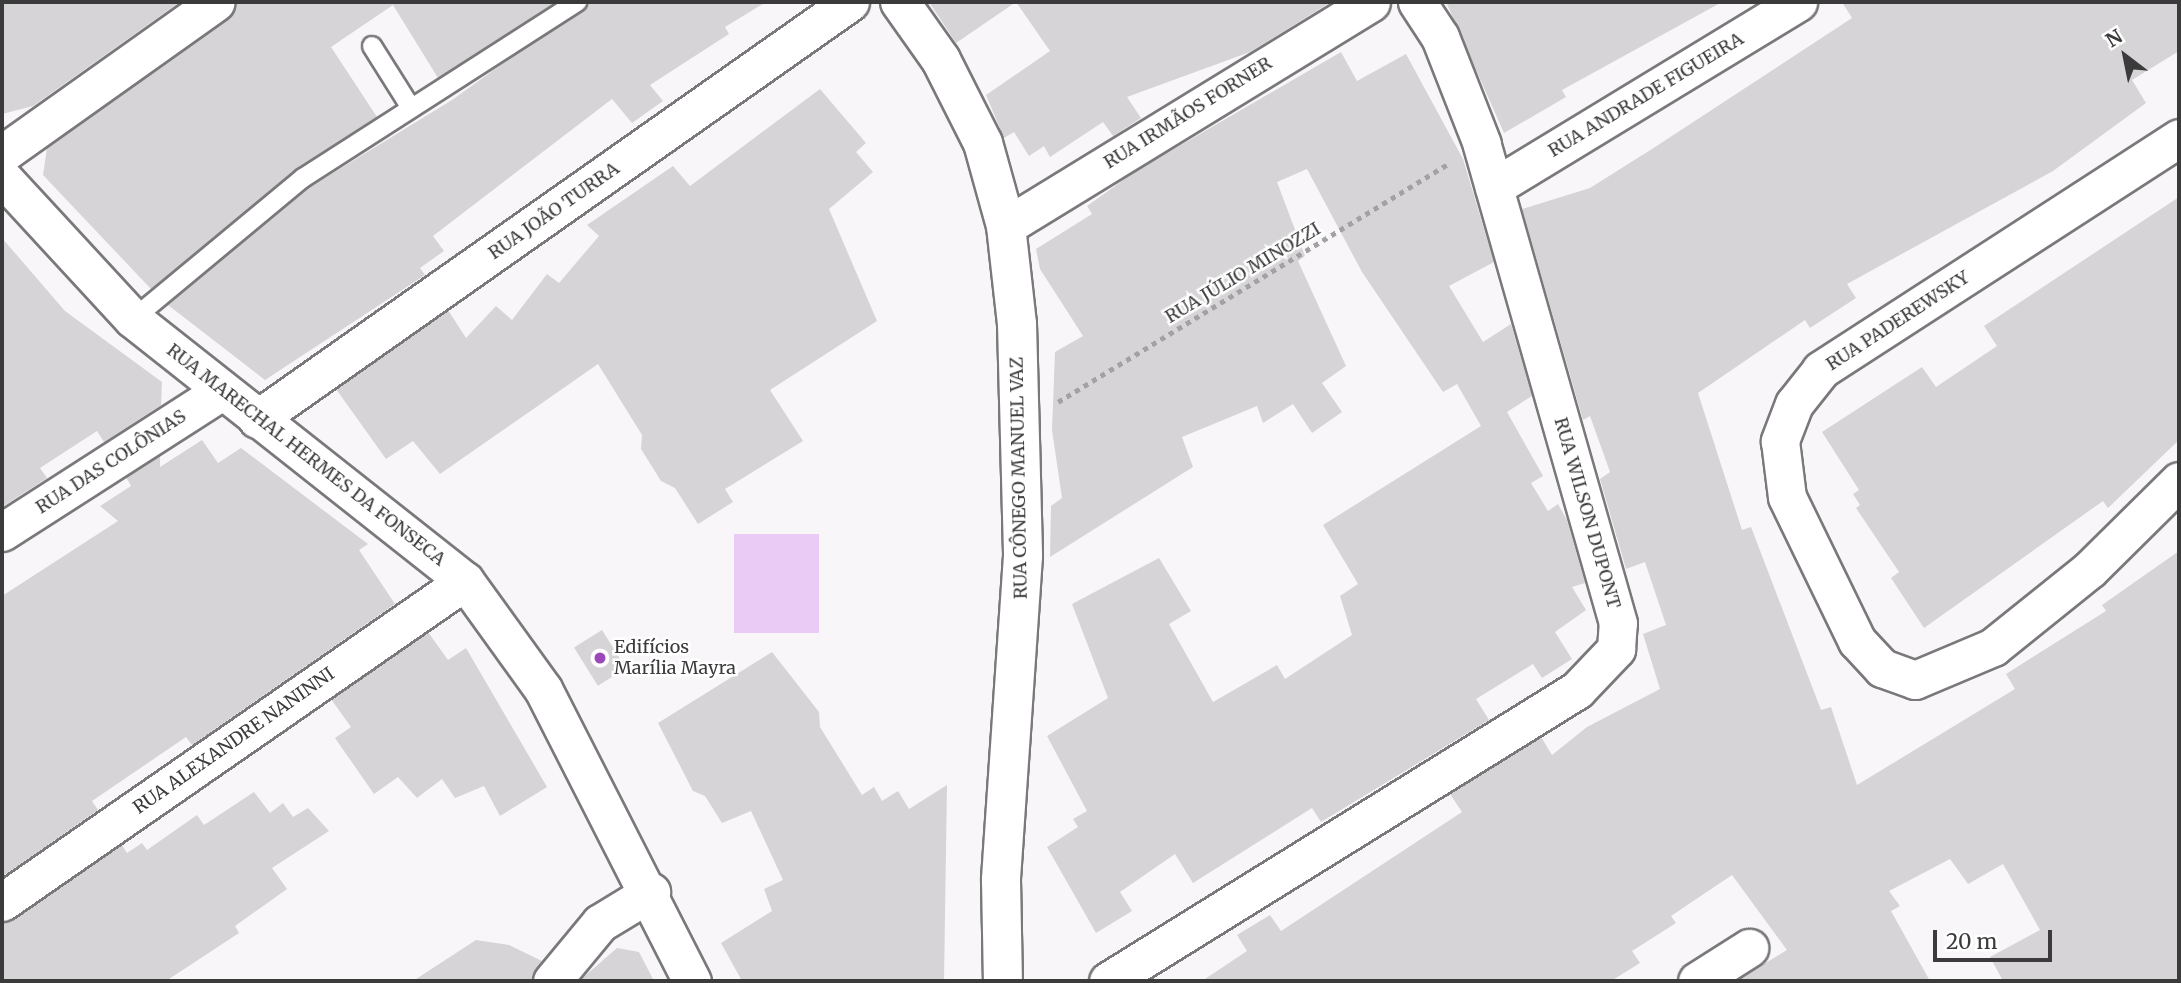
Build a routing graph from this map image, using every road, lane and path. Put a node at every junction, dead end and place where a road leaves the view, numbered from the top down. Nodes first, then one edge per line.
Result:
1 (216, 2) edge
2 (577, 2) edge
3 (850, 2) edge
4 (900, 2) edge
5 (1371, 2) edge
6 (1417, 2) edge
7 (1798, 2) edge
8 (372, 46) dead end
9 (411, 108) junction
10 (2179, 138) edge
11 (1482, 144) junction
12 (2, 154) edge
13 (2, 177) edge
14 (1494, 187) junction
15 (1006, 226) junction
16 (133, 319) junction
17 (220, 392) junction
18 (257, 419) junction
19 (1018, 426) junction
20 (2179, 481) edge
21 (2, 532) edge
22 (466, 581) junction
23 (651, 892) junction
24 (2, 902) edge
25 (1749, 948) dead end
26 (552, 981) edge
27 (692, 981) edge
28 (1003, 981) edge
29 (1108, 981) edge
30 (1697, 981) edge

1 - 12 street
2 - 9 lane
3 - 18 street, RUA JOÃO TURRA
4 - 15 street, RUA CÔNEGO MANUEL VAZ
5 - 15 street, RUA IRMÃOS FORNER
6 - 11 street, RUA WILSON DUPONT
7 - 14 street, RUA ANDRADE FIGUEIRA
8 - 9 lane
9 - 16 lane
10 - 20 street, RUA PADEREWSKY
11 - 14 street, RUA WILSON DUPONT
11 - 19 path, RUA JÚLIO MINOZZI
13 - 16 street, RUA MARECHAL HERMES DA FONSECA
14 - 29 street, RUA WILSON DUPONT
15 - 19 street, RUA CÔNEGO MANUEL VAZ
16 - 17 street, RUA MARECHAL HERMES DA FONSECA
17 - 18 street, RUA MARECHAL HERMES DA FONSECA
17 - 21 street, RUA DAS COLÔNIAS
18 - 22 street, RUA MARECHAL HERMES DA FONSECA
19 - 28 street, RUA CÔNEGO MANUEL VAZ
22 - 23 street, RUA MARECHAL HERMES DA FONSECA
22 - 24 street, RUA ALEXANDRE NANINNI
23 - 26 street
23 - 27 street, RUA MARECHAL HERMES DA FONSECA
25 - 30 street

